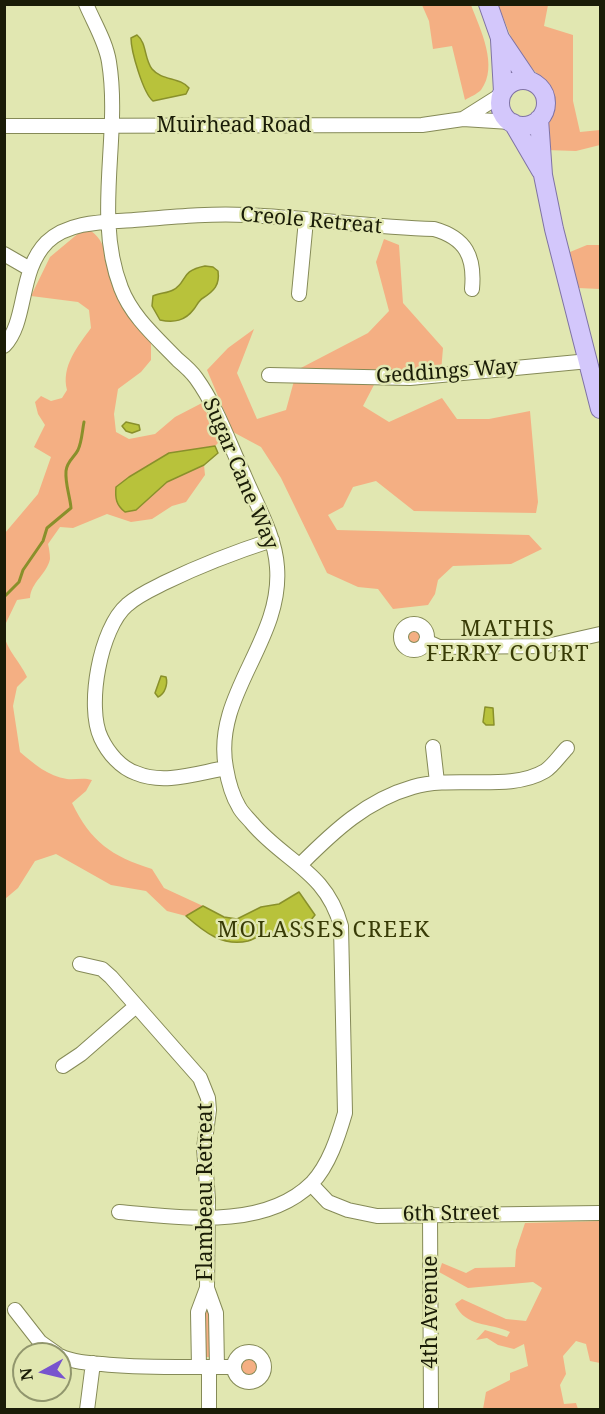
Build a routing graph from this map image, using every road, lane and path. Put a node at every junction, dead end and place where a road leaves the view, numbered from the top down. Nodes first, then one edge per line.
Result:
1 (86, 4) edge
2 (488, 4) edge
3 (500, 38) junction
4 (529, 81) junction
5 (502, 93) junction
6 (463, 119) junction
7 (539, 119) junction
8 (511, 122) junction
9 (4, 126) edge
10 (111, 126) junction
11 (543, 176) junction
12 (306, 220) junction
13 (109, 222) junction
14 (4, 254) edge
15 (30, 269) junction
16 (472, 290) dead end
17 (299, 294) dead end
18 (4, 346) edge
19 (589, 361) junction
20 (269, 375) dead end
21 (600, 409) edge
22 (272, 540) junction
23 (600, 634) edge
24 (426, 641) dead end
25 (433, 747) dead end
26 (567, 748) dead end
27 (226, 768) junction
28 (437, 782) junction
29 (301, 864) junction
30 (80, 964) dead end
31 (136, 1006) junction
32 (63, 1066) dead end
33 (311, 1184) junction
34 (119, 1212) dead end
35 (430, 1214) junction
36 (600, 1214) edge
37 (207, 1217) junction
38 (15, 1310) dead end
39 (40, 1342) edge
40 (72, 1360) edge
41 (93, 1363) junction
42 (208, 1367) junction
43 (234, 1367) dead end
44 (87, 1410) edge
45 (209, 1410) edge
46 (431, 1410) edge

1 - 10 street, Sugar Cane Way
2 - 3 main road
3 - 4 main road
3 - 5 main road
4 - 5 main road
4 - 7 main road
5 - 6 street, Muirhead Road
5 - 8 main road
6 - 8 street, Muirhead Road
6 - 10 street, Muirhead Road
7 - 8 main road
7 - 11 main road
8 - 11 main road
9 - 10 street, Muirhead Road
10 - 13 street, Sugar Cane Way
11 - 19 main road
12 - 13 street, Creole Retreat
12 - 16 street, Creole Retreat
12 - 17 street
13 - 15 street, Creole Retreat
13 - 22 street, Sugar Cane Way
14 - 15 street
15 - 18 street, Creole Retreat
19 - 20 street, Geddings Way
19 - 21 main road
22 - 27 street, Sugar Cane Way
22 - 27 street
23 - 24 street
25 - 28 street
26 - 28 street
27 - 29 street, Sugar Cane Way
28 - 29 street
29 - 33 street, Sugar Cane Way
30 - 31 street, Flambeau Retreat
31 - 32 street
31 - 37 street, Flambeau Retreat
33 - 35 street, 6th Street
33 - 37 street, Sugar Cane Way
34 - 37 street, Sugar Cane Way
35 - 36 street, 6th Street
35 - 46 street, 4th Avenue
37 - 42 street, Flambeau Retreat
38 - 39 street
40 - 41 street
41 - 42 street
41 - 44 street
42 - 43 street
42 - 45 street, Flambeau Retreat

